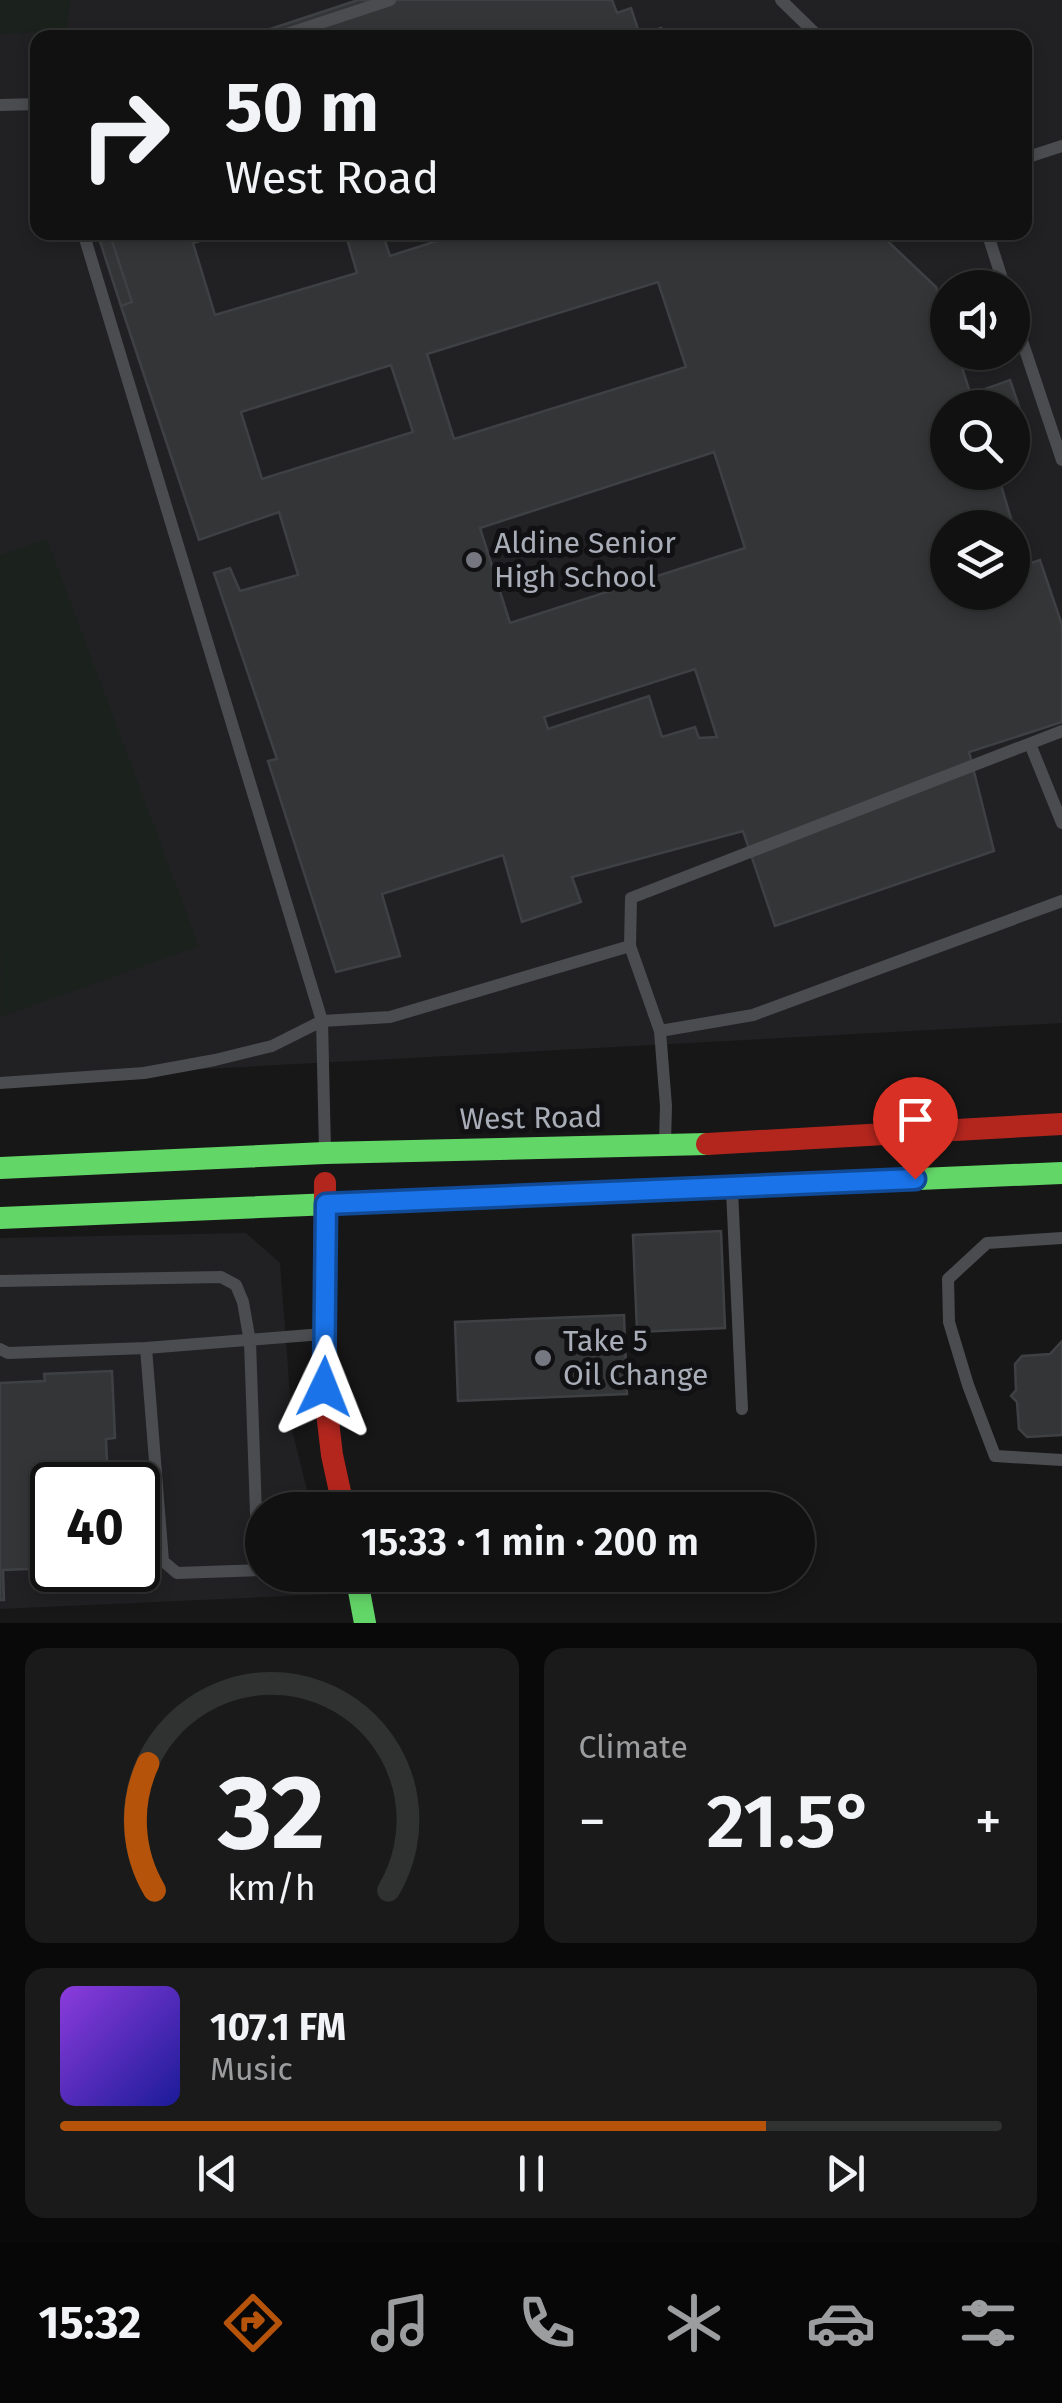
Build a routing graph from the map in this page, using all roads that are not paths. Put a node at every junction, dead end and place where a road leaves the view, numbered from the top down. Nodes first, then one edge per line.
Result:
1 (390, 0) edge
2 (780, 0) edge
3 (299, 30) edge
4 (812, 30) edge
5 (30, 104) edge
6 (0, 105) edge
7 (1062, 146) edge
8 (1032, 156) edge
9 (85, 240) edge
10 (989, 240) edge
11 (999, 270) edge
12 (1030, 365) edge
13 (1062, 460) edge
14 (1062, 731) edge
15 (1030, 744) junction
16 (1062, 823) edge
17 (1062, 900) edge
18 (630, 946) junction
19 (322, 1021) junction
20 (660, 1031) junction
21 (0, 1083) edge
22 (1062, 1124) edge
23 (664, 1146) junction
24 (324, 1153) junction
25 (0, 1168) edge
26 (1062, 1173) edge
27 (732, 1187) junction
28 (668, 1192) junction
29 (326, 1204) junction
30 (0, 1218) edge
31 (1062, 1238) edge
32 (0, 1281) edge
33 (326, 1334) junction
34 (250, 1342) junction
35 (146, 1348) junction
36 (0, 1349) edge
37 (742, 1409) dead end
38 (1062, 1460) edge
39 (257, 1492) edge
40 (340, 1492) edge
41 (245, 1571) edge
42 (359, 1592) edge
43 (365, 1623) edge

1 - 3 lane
2 - 4 lane
5 - 6 lane
7 - 8 lane
9 - 19 lane
10 - 11 lane
12 - 13 lane
14 - 15 lane
15 - 16 lane
15 - 18 lane
17 - 20 lane
18 - 19 lane
18 - 20 lane
19 - 21 lane
19 - 24 lane
20 - 23 lane
22 - 23 main road, West Road
23 - 24 main road, West Road
23 - 28 main road
24 - 25 main road, West Road
24 - 29 main road
26 - 27 main road
27 - 28 main road
27 - 37 lane
28 - 29 main road
29 - 30 main road
29 - 33 main road
31 - 38 lane
32 - 34 lane
33 - 34 lane
33 - 40 main road
34 - 35 lane
34 - 39 lane
35 - 36 lane
35 - 41 lane
42 - 43 main road

